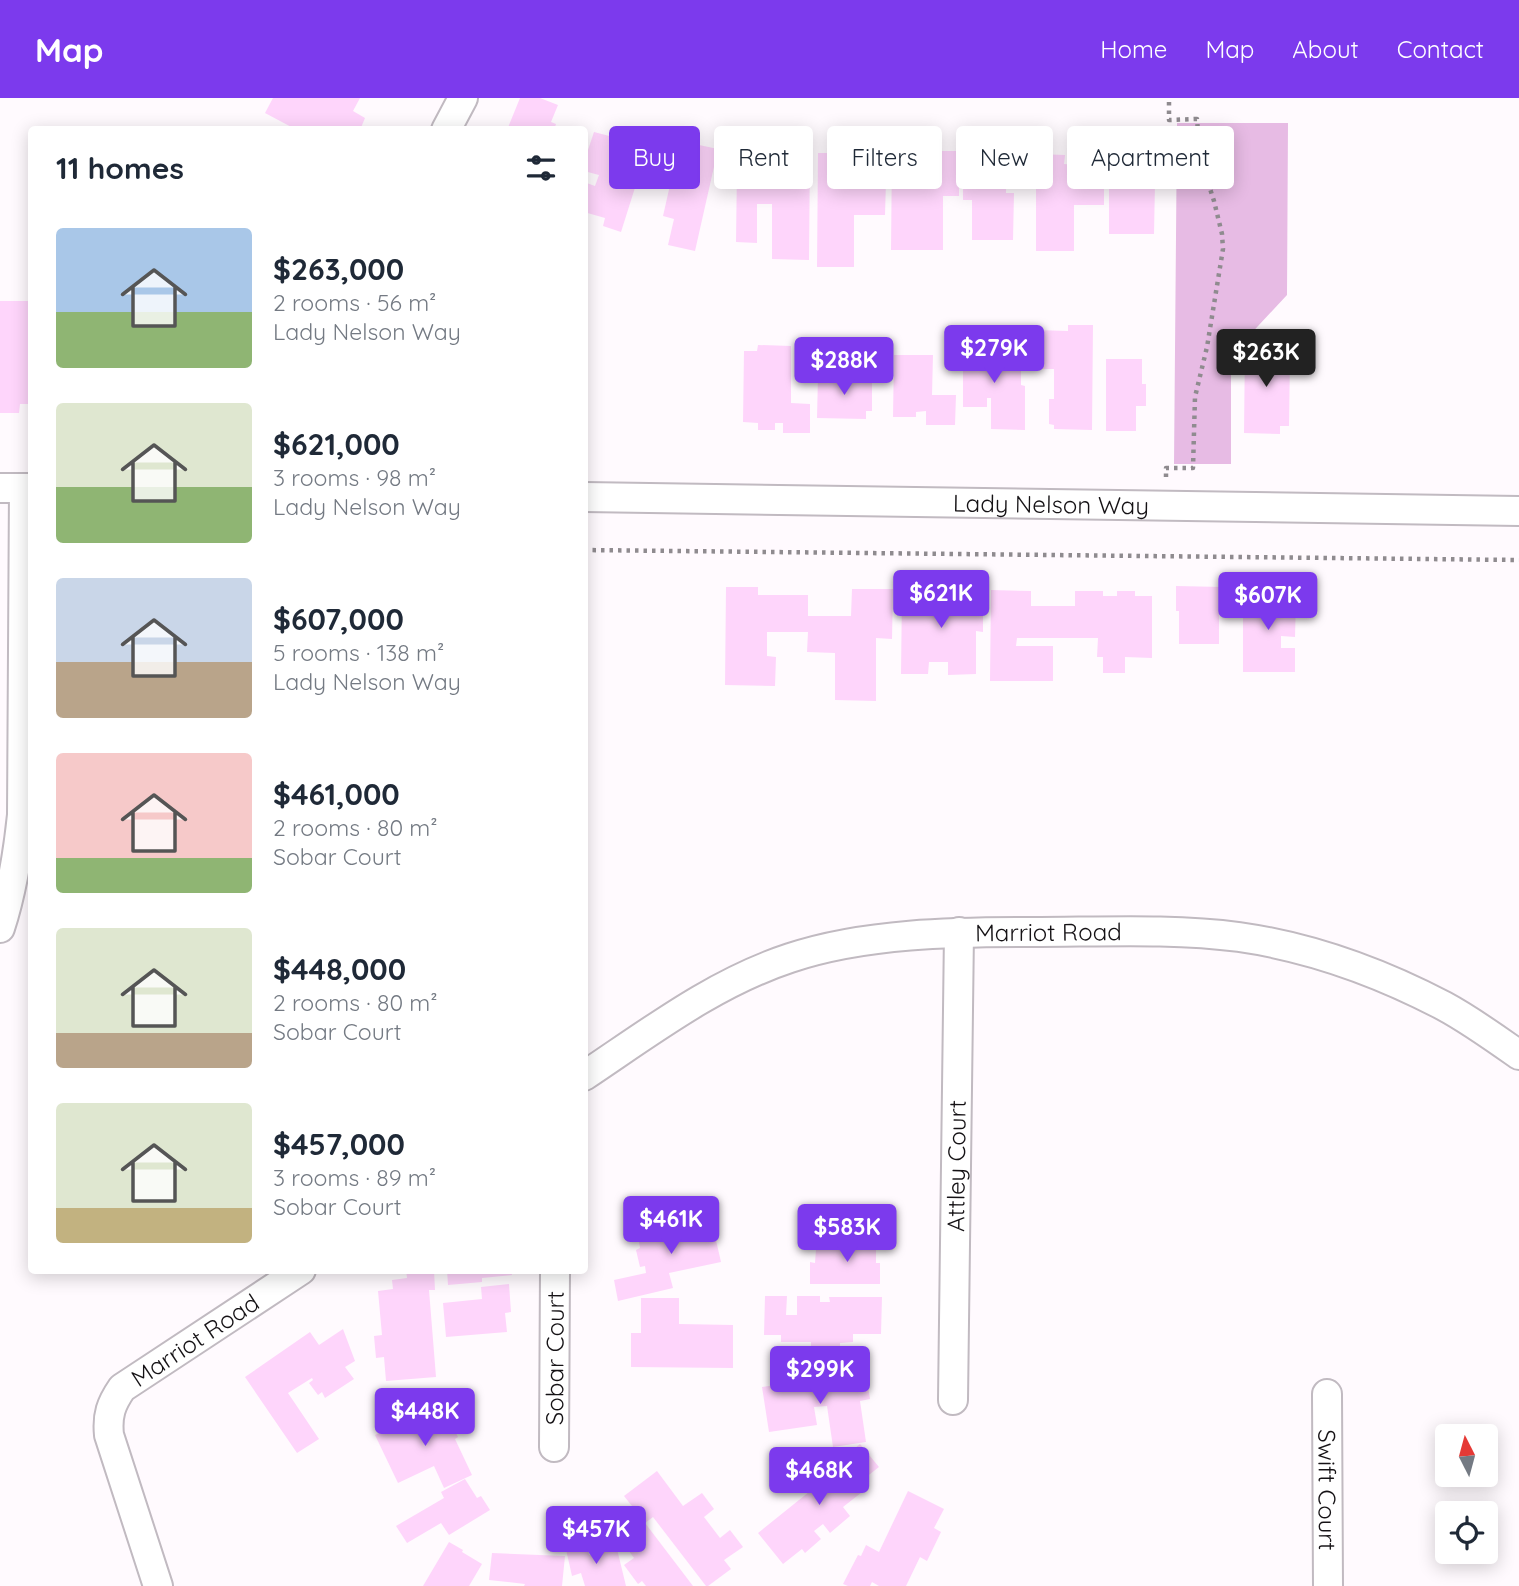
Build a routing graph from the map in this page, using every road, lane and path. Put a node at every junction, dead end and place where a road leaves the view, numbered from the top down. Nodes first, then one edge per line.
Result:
1 (463, 98) edge
2 (1169, 98) edge
3 (448, 126) edge
4 (18, 488) edge
5 (588, 497) edge
6 (1165, 506) junction
7 (1519, 510) edge
8 (588, 550) edge
9 (1519, 560) edge
10 (0, 928) edge
11 (959, 932) junction
12 (1519, 1055) edge
13 (588, 1073) edge
14 (295, 1274) edge
15 (555, 1274) edge
16 (1328, 1394) dead end
17 (953, 1400) dead end
18 (554, 1447) dead end
19 (158, 1586) edge
20 (1328, 1586) edge

1 - 3 street
2 - 6 path
4 - 10 street
5 - 6 street, Lady Nelson Way
6 - 7 street, Lady Nelson Way
8 - 9 path
11 - 12 street, Marriot Road
11 - 13 street, Marriot Road
11 - 17 street, Attley Court
14 - 19 street, Marriot Road
15 - 18 street, Sobar Court
16 - 20 street, Swift Court

